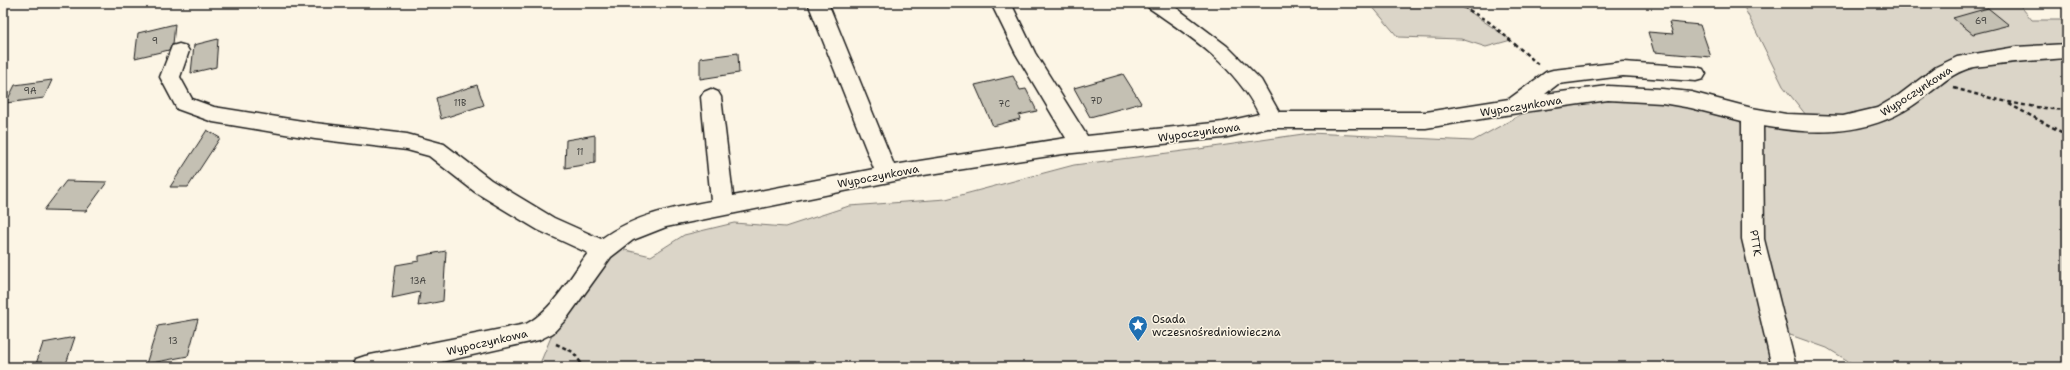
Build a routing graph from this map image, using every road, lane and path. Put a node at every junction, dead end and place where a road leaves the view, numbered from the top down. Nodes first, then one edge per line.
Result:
1 (818, 3) edge
2 (1001, 3) edge
3 (1156, 3) edge
4 (1458, 3) edge
5 (2067, 50) edge
6 (179, 51) dead end
7 (1696, 74) dead end
8 (1553, 77) junction
9 (1933, 81) junction
10 (711, 97) dead end
11 (2006, 103) junction
12 (1514, 105) junction
13 (2067, 110) edge
14 (1752, 116) junction
15 (1273, 120) junction
16 (2067, 135) edge
17 (1081, 144) junction
18 (886, 174) junction
19 (723, 207) junction
20 (603, 250) junction
21 (530, 333) junction
22 (365, 367) edge
23 (584, 367) edge
24 (1784, 367) edge

1 - 18 street
2 - 17 street
3 - 15 street
4 - 8 path
5 - 9 street, Wypoczynkowa
6 - 20 street
7 - 8 street
8 - 12 street
9 - 11 path
9 - 14 street, Wypoczynkowa
10 - 19 street
11 - 13 path
11 - 16 path
12 - 14 street, Wypoczynkowa
12 - 15 street, Wypoczynkowa
14 - 24 street, PTTK
15 - 17 street, Wypoczynkowa
17 - 18 street, Wypoczynkowa
18 - 19 street, Wypoczynkowa
19 - 20 street, Wypoczynkowa
20 - 21 street, Wypoczynkowa
21 - 22 street, Wypoczynkowa
21 - 23 path

